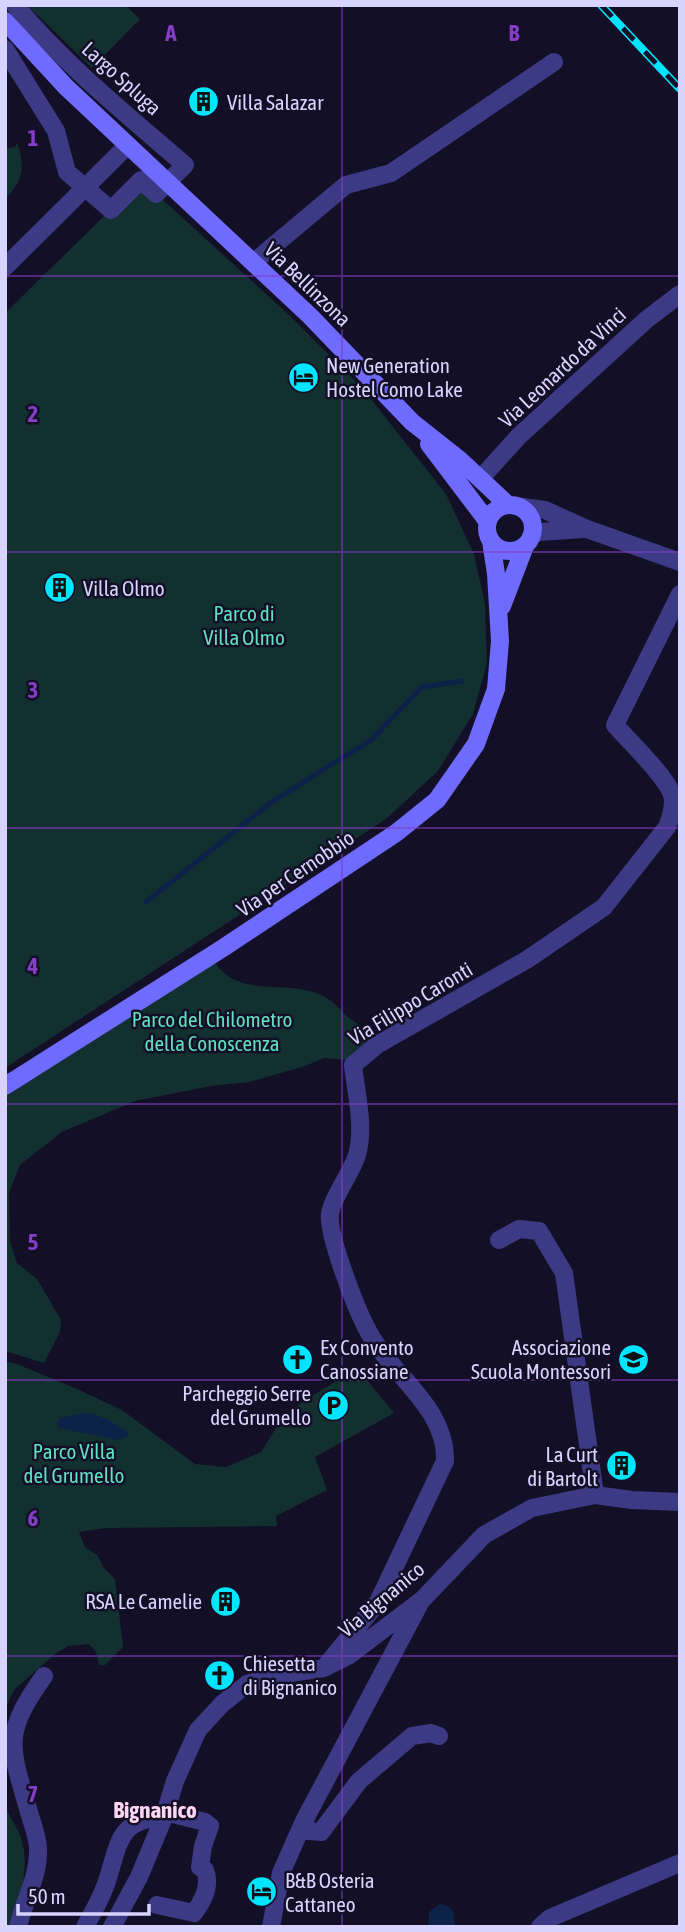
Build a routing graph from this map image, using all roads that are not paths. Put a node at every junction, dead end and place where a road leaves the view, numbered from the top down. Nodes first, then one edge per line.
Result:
1 (15, 5) edge
2 (5, 21) edge
3 (5, 49) edge
4 (554, 62) dead end
5 (128, 145) junction
6 (169, 182) junction
7 (85, 187) junction
8 (254, 262) junction
9 (5, 267) edge
10 (680, 294) edge
11 (412, 422) junction
12 (480, 479) junction
13 (511, 506) junction
14 (488, 522) junction
15 (587, 529) junction
16 (491, 541) junction
17 (528, 541) junction
18 (680, 562) edge
19 (680, 594) edge
20 (499, 616) junction
21 (5, 1086) edge
22 (499, 1240) dead end
23 (595, 1494) junction
24 (680, 1502) edge
25 (422, 1600) junction
26 (324, 1668) junction
27 (44, 1676) dead end
28 (439, 1736) dead end
29 (165, 1815) junction
30 (304, 1821) junction
31 (680, 1863) edge
32 (157, 1905) dead end
33 (18, 1927) edge
34 (85, 1927) edge
35 (112, 1927) edge
36 (271, 1927) edge
37 (540, 1927) edge

1 - 6 street, Largo Spluga
2 - 5 main road, Largo Spluga
3 - 7 street
4 - 8 street
5 - 6 main road, Largo Spluga
5 - 7 street
6 - 7 street
6 - 8 main road, Via Bellinzona
7 - 9 street
8 - 11 main road, Via Bellinzona
10 - 12 street, Via Leonardo da Vinci
11 - 12 main road, Via Bellinzona
11 - 14 main road, Via Bellinzona
12 - 13 main road, Via Bellinzona
13 - 14 main road
13 - 15 street
13 - 17 main road
14 - 16 main road
15 - 17 street
15 - 18 street
16 - 17 main road
16 - 20 main road, Via per Cernobbio
17 - 20 main road, Via per Cernobbio
19 - 26 street, Via Filippo Caronti
20 - 21 main road, Via per Cernobbio
22 - 23 street
23 - 24 street, Via Bignanico
23 - 25 street, Via Bignanico
25 - 26 street, Via Bignanico
25 - 30 street
26 - 29 street, Via Bignanico
27 - 33 street
28 - 30 street
29 - 32 street
29 - 34 street
29 - 35 street, Via Bignanico
30 - 36 street
31 - 37 street

